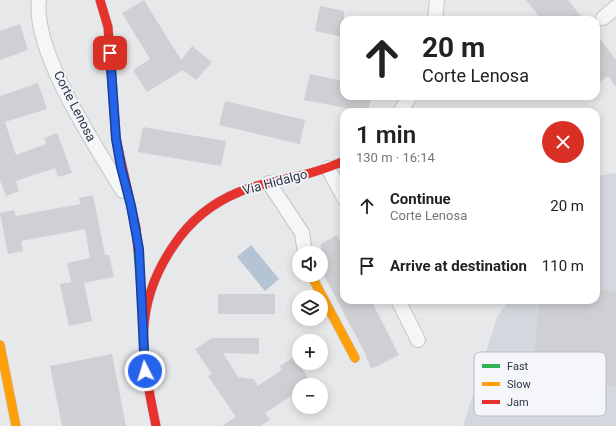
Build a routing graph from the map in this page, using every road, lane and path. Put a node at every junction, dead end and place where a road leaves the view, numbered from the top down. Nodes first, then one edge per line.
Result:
1 (39, 0) edge
2 (100, 0) edge
3 (437, 0) edge
4 (616, 7) edge
5 (435, 16) edge
6 (603, 18) dead end
7 (340, 163) edge
8 (328, 168) junction
9 (269, 183) junction
10 (340, 190) edge
11 (131, 206) junction
12 (304, 246) edge
13 (315, 282) edge
14 (400, 304) edge
15 (144, 321) junction
16 (418, 340) dead end
17 (0, 345) edge
18 (354, 358) dead end
19 (16, 426) edge
20 (156, 426) edge

1 - 11 street, Corte Lenosa
2 - 11 street, Corte Lenosa
3 - 5 street
4 - 6 street
7 - 8 street, Via Hidalgo
8 - 9 street, Via Hidalgo
8 - 10 street
9 - 12 street
9 - 15 street, Via Hidalgo
11 - 15 street, Corte Lenosa
13 - 18 street
14 - 16 street
15 - 20 street, Via Hidalgo
17 - 19 street

